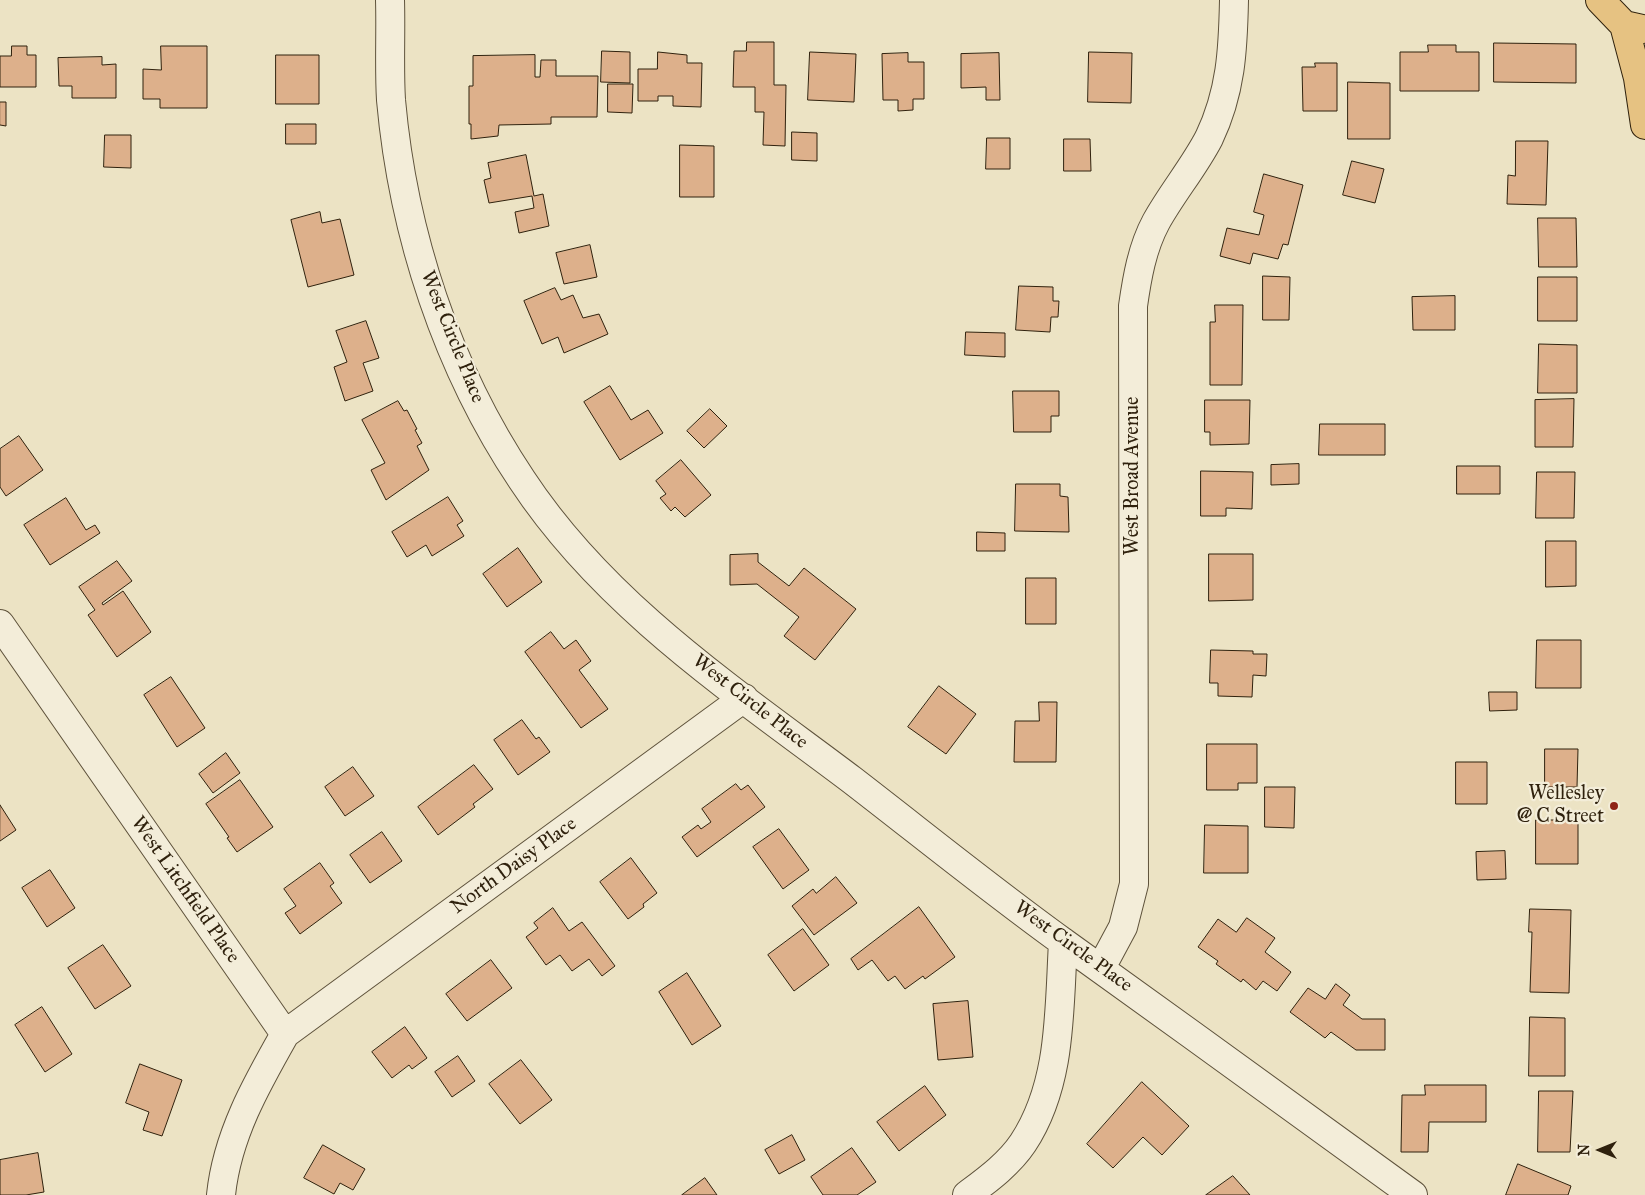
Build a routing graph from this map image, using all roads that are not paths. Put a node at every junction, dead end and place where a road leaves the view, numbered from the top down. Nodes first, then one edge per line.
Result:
1 (390, 0) edge
2 (1234, 0) edge
3 (1599, 0) edge
4 (1635, 27) edge
5 (1645, 125) edge
6 (0, 624) edge
7 (744, 698) junction
8 (1063, 942) junction
9 (1101, 968) junction
10 (285, 1034) junction
11 (224, 1168) junction
12 (202, 1195) edge
13 (221, 1195) edge
14 (967, 1195) edge
15 (1413, 1195) edge

1 - 7 street, West Circle Place
2 - 9 street, West Broad Avenue
3 - 4 main road
4 - 5 main road
6 - 10 street, West Litchfield Place
7 - 8 street, West Circle Place
7 - 10 street, North Daisy Place
8 - 9 street, West Circle Place
8 - 14 street
9 - 15 street, West Circle Place
10 - 11 street
11 - 12 street
11 - 13 street

